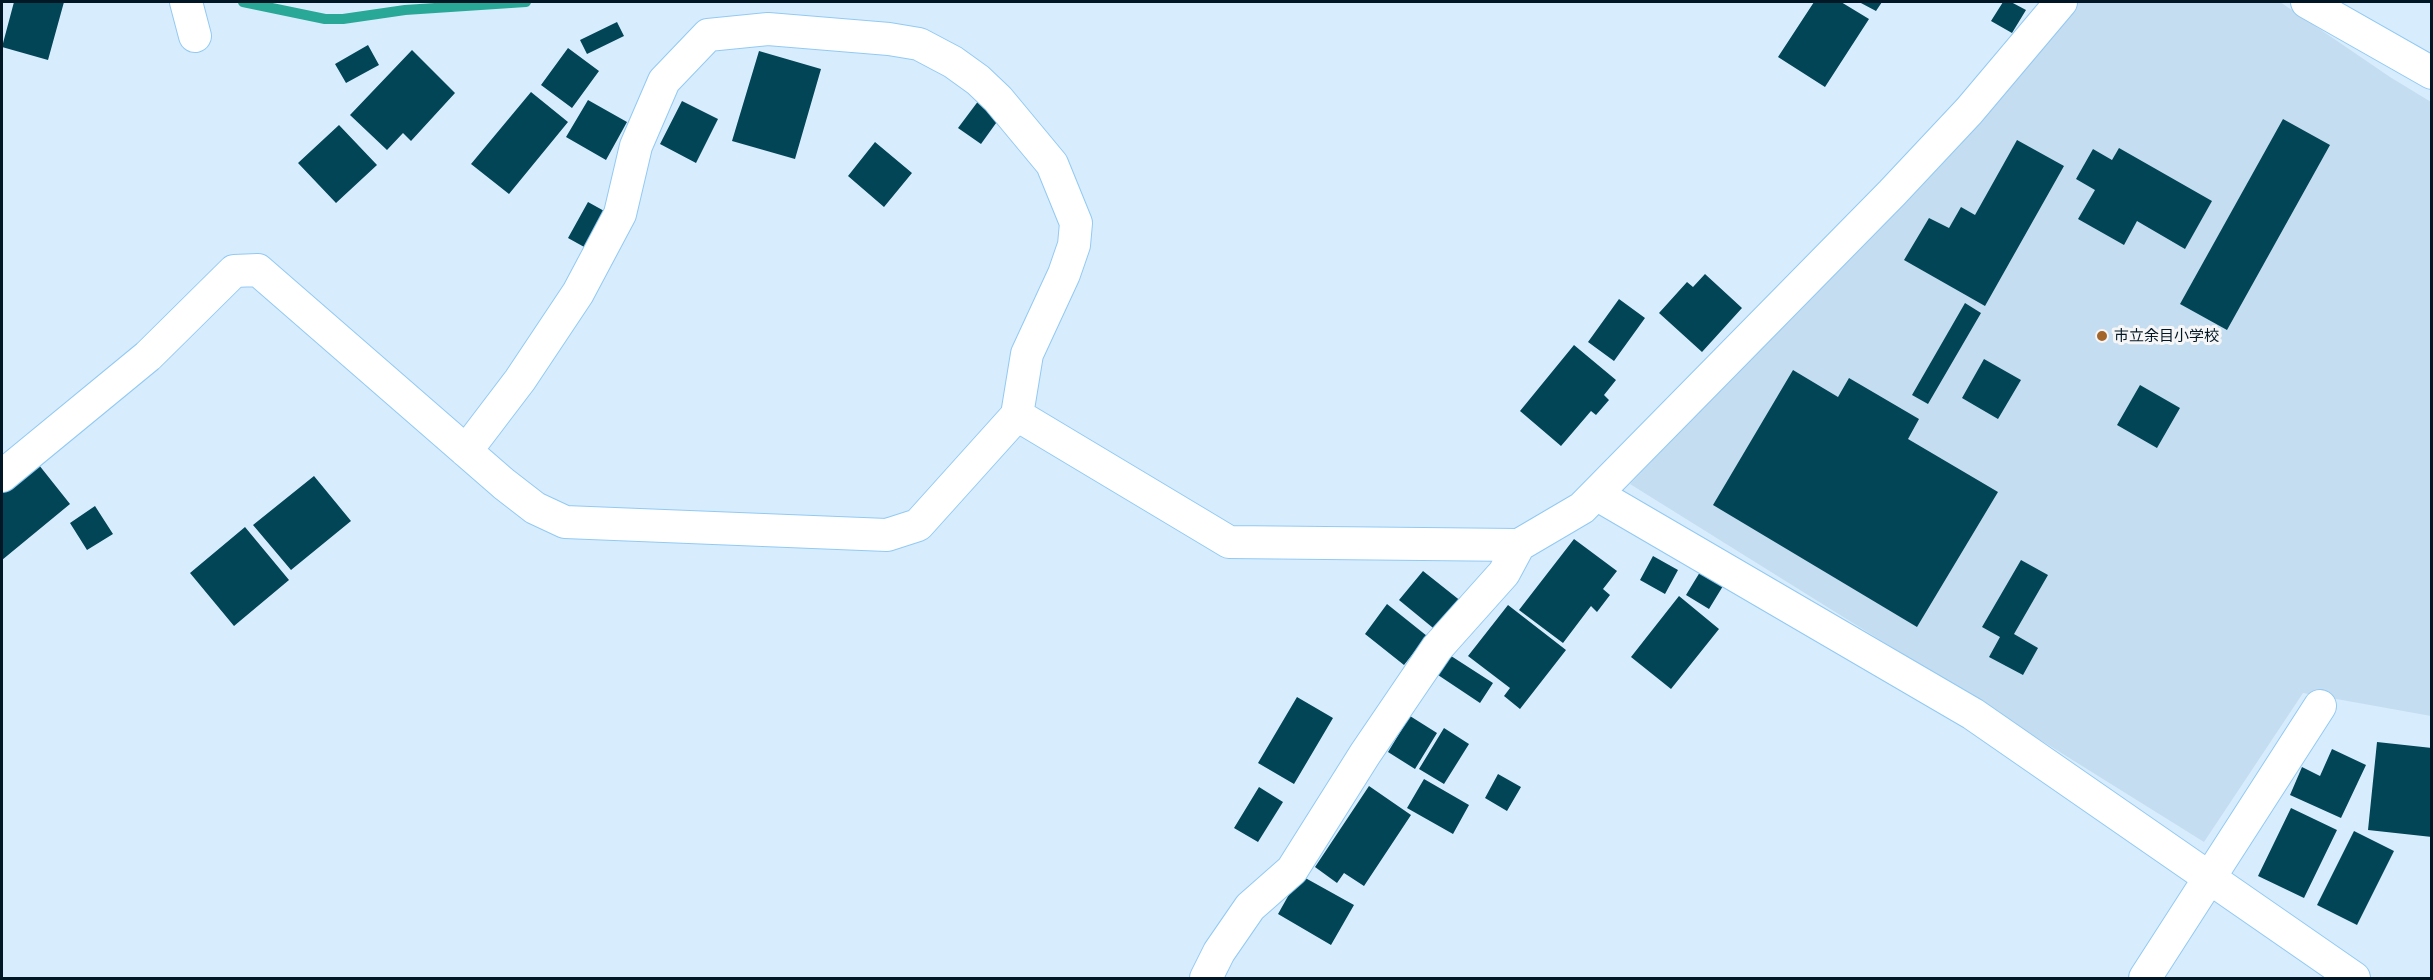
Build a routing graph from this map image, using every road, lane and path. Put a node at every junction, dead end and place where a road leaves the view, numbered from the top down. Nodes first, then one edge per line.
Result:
1 (186, 2) edge
2 (2061, 2) edge
3 (2307, 2) edge
4 (195, 36) dead end
5 (2432, 73) edge
6 (1017, 415) junction
7 (466, 451) junction
8 (2, 476) edge
9 (1596, 494) junction
10 (1519, 545) junction
11 (2320, 706) dead end
12 (2210, 878) junction
13 (1206, 978) edge
14 (2145, 978) edge
15 (2354, 978) edge

1 - 4 street
2 - 9 street
3 - 5 street
6 - 7 street
6 - 7 street
6 - 10 street
7 - 8 street
9 - 10 street
9 - 12 street
10 - 13 street
11 - 12 street
12 - 14 street
12 - 15 street

